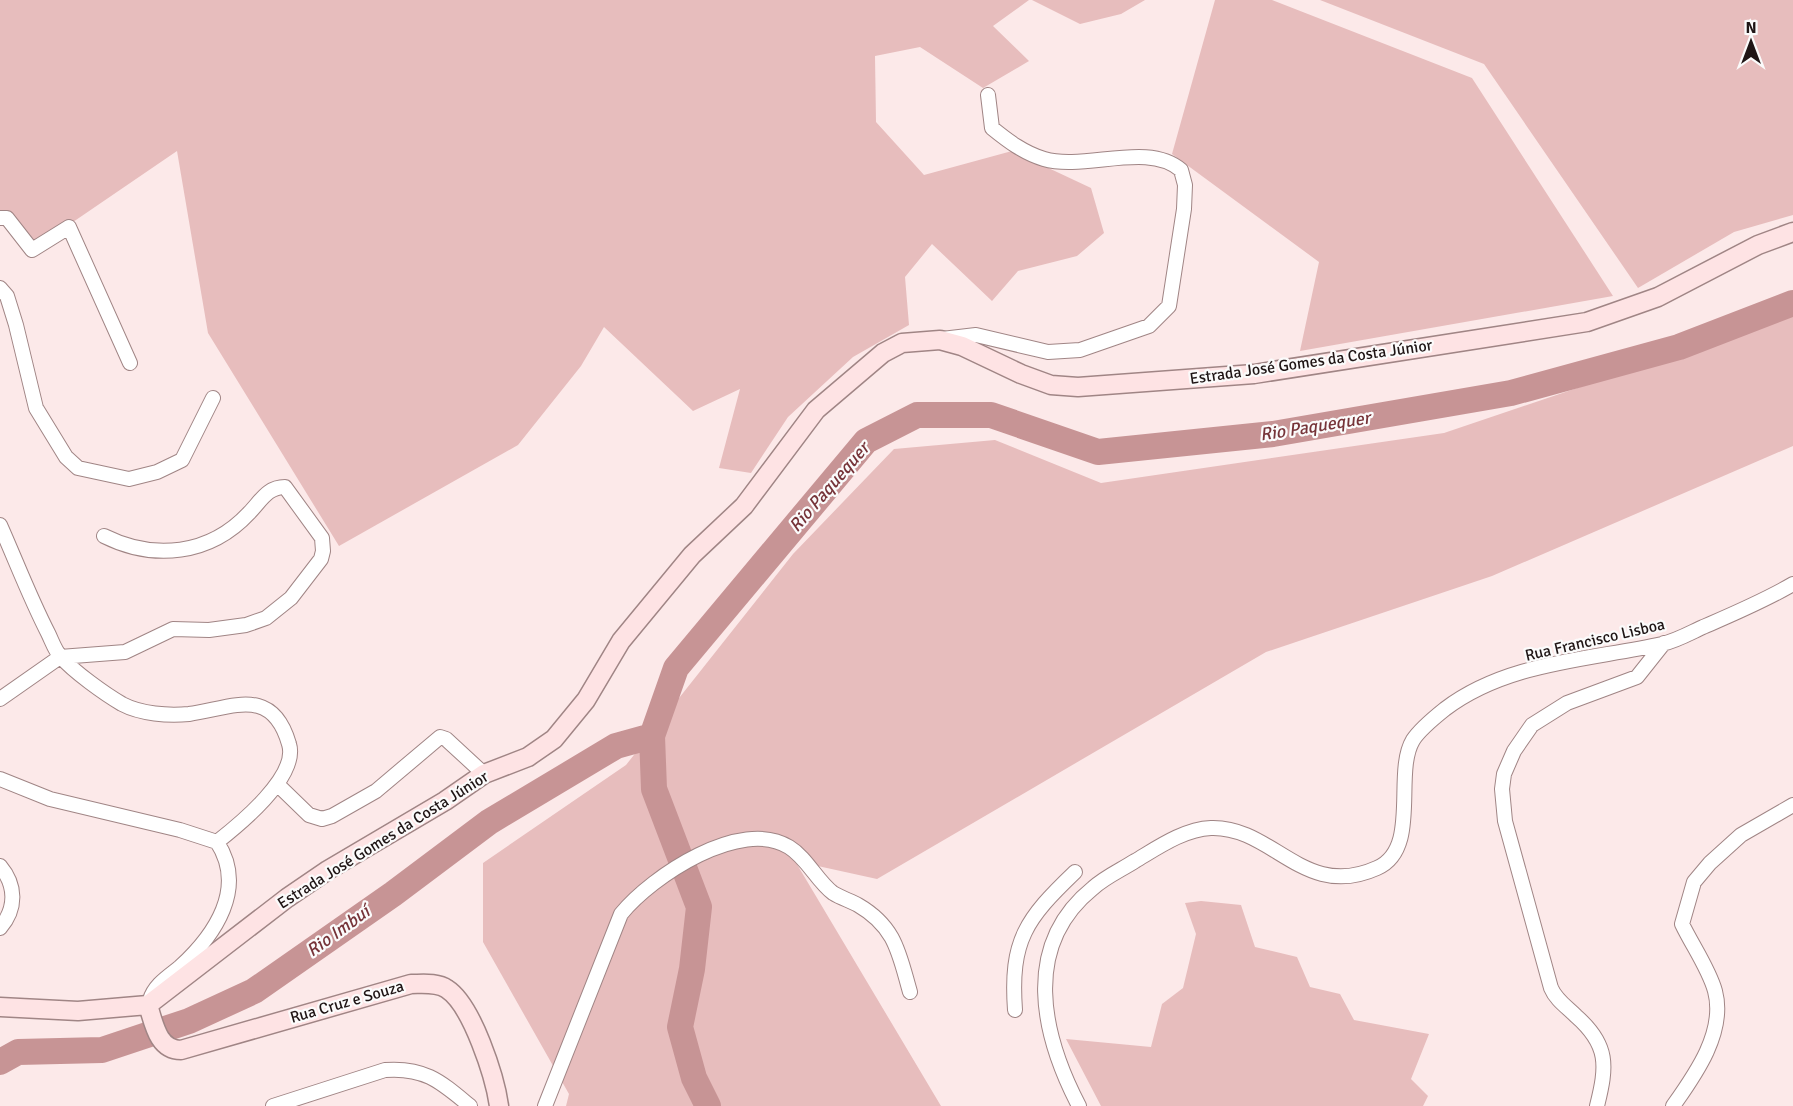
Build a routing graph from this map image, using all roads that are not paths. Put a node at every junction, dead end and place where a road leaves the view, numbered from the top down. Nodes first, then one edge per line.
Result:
1 (988, 95) dead end
2 (0, 218) edge
3 (1793, 232) edge
4 (0, 288) edge
5 (940, 340) junction
6 (130, 363) dead end
7 (213, 398) dead end
8 (0, 525) edge
9 (104, 536) dead end
10 (1793, 584) edge
11 (1664, 643) junction
12 (60, 657) junction
13 (0, 699) edge
14 (484, 774) junction
15 (0, 779) edge
16 (277, 784) junction
17 (1793, 805) edge
18 (217, 842) junction
19 (0, 866) edge
20 (1075, 872) dead end
21 (1051, 896) junction
22 (1074, 908) junction
23 (0, 928) edge
24 (910, 992) dead end
25 (0, 1007) edge
26 (1015, 1010) dead end
27 (150, 1012) junction
28 (273, 1106) edge
29 (470, 1106) edge
30 (499, 1106) edge
31 (545, 1106) edge
32 (1079, 1106) edge
33 (1597, 1106) edge
34 (1673, 1106) edge

1 - 5 street
2 - 6 street
3 - 5 street, Estrada José Gomes da Costa Júnior
4 - 7 street
5 - 14 street, Estrada José Gomes da Costa Júnior
8 - 12 street
9 - 12 street
10 - 11 street, Rua Francisco Lisboa
11 - 22 street, Rua Francisco Lisboa
11 - 33 street
12 - 13 street
12 - 16 street
14 - 16 street
14 - 27 street, Estrada José Gomes da Costa Júnior
15 - 18 street
16 - 18 street
17 - 34 street
18 - 27 street
19 - 23 street
20 - 21 street
21 - 22 street
21 - 26 street
22 - 32 street, Rua Francisco Lisboa
24 - 31 street
25 - 27 street
27 - 30 street, Rua Cruz e Souza
28 - 29 street

